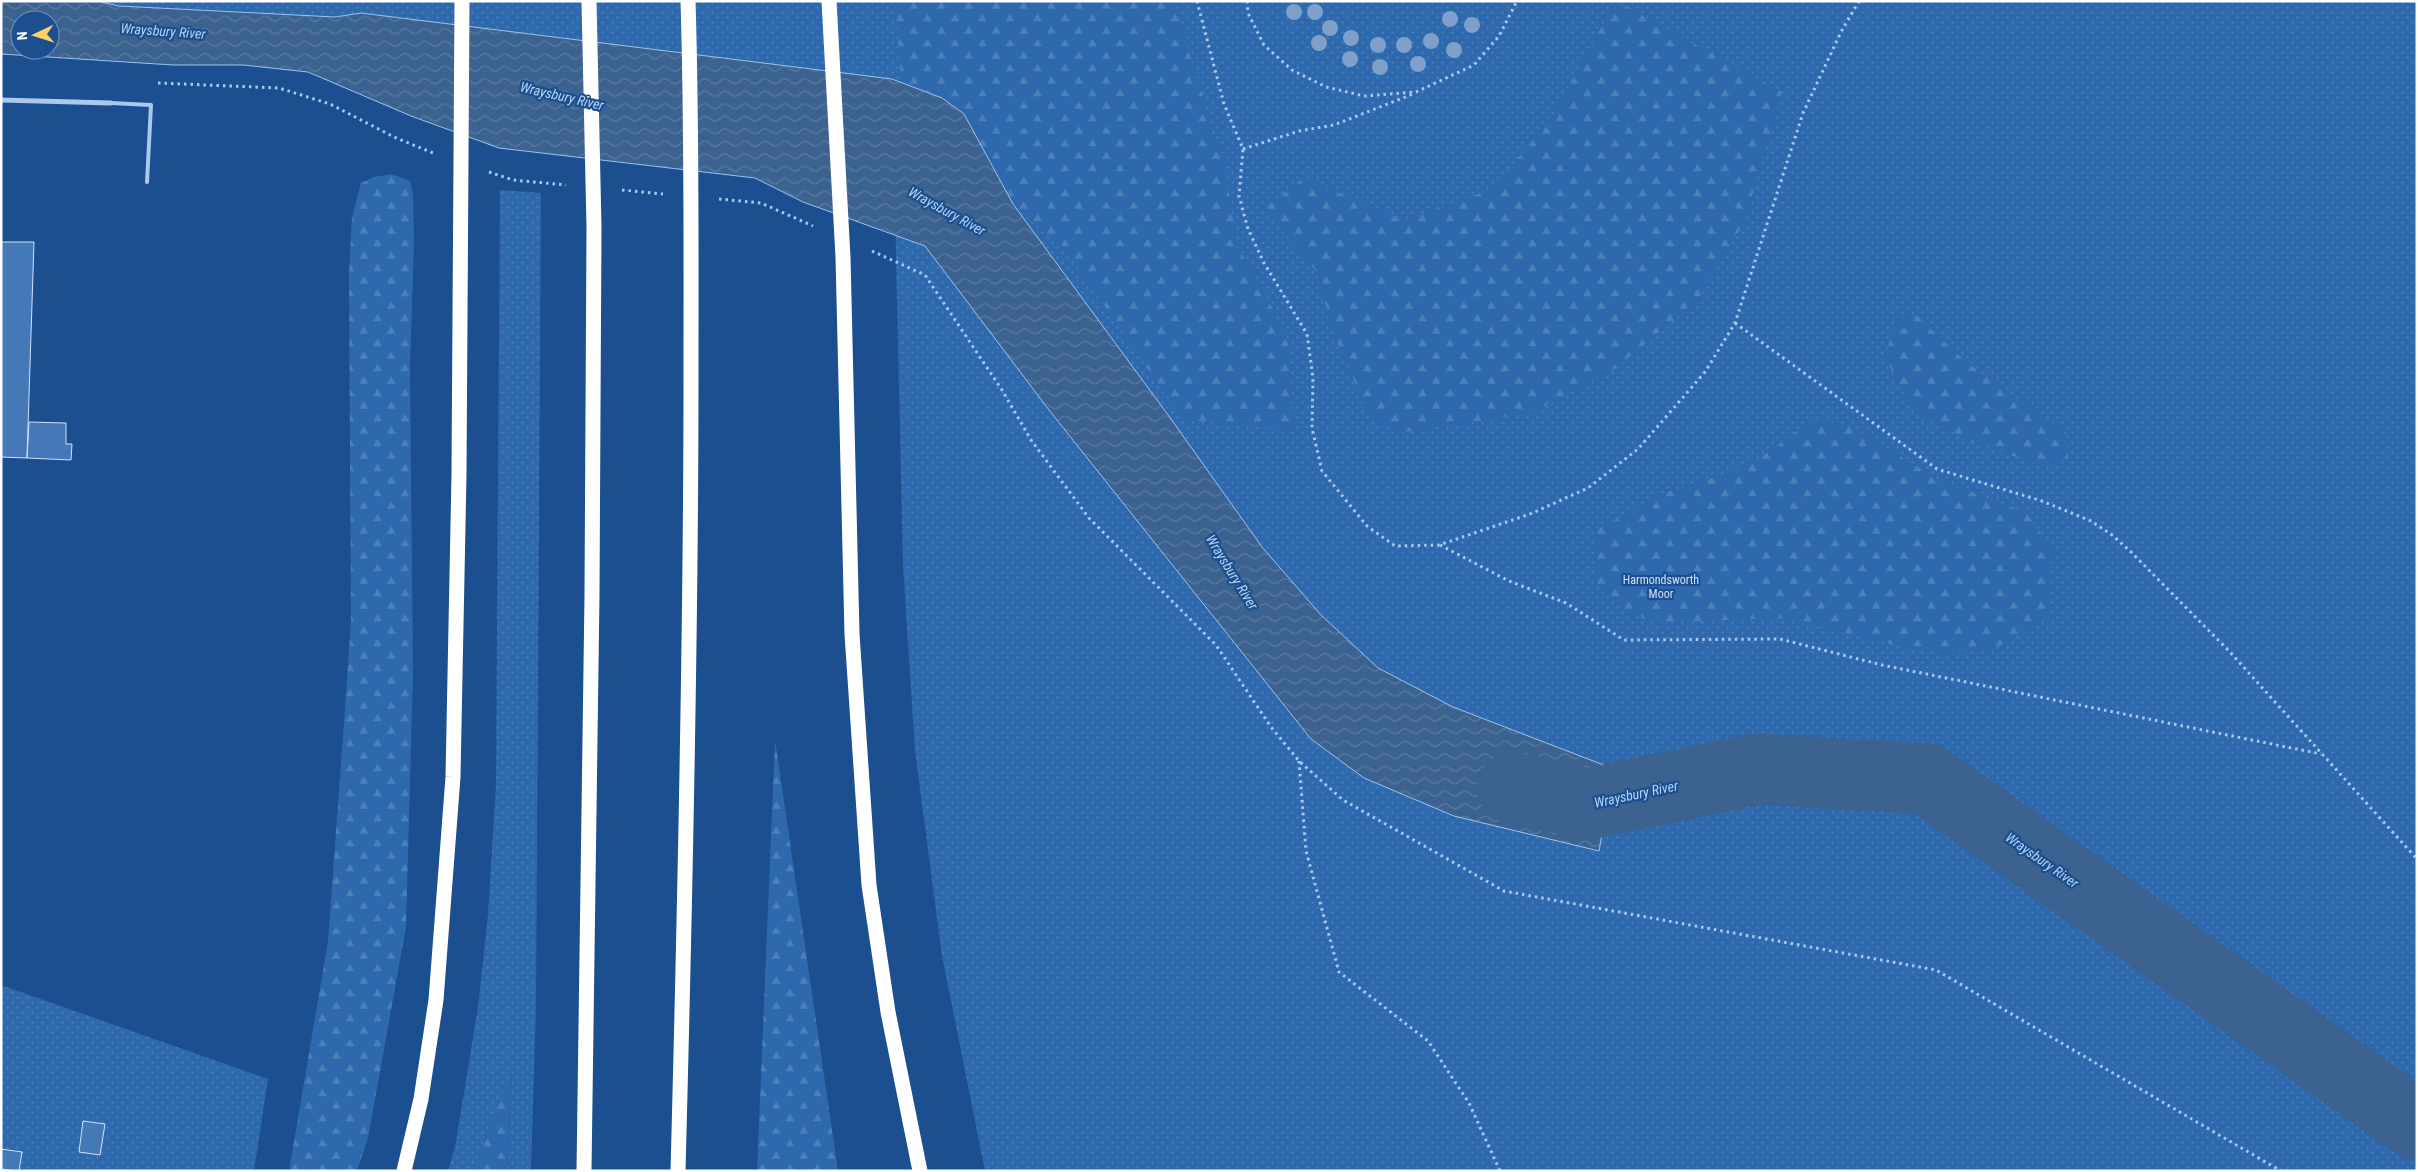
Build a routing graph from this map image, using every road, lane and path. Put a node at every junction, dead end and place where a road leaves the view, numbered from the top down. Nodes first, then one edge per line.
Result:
1 (462, 1) edge
2 (589, 1) edge
3 (688, 1) edge
4 (829, 1) edge
5 (1197, 1) edge
6 (1247, 1) edge
7 (1517, 1) edge
8 (1859, 1) edge
9 (152, 83) dead end
10 (1416, 92) junction
11 (1, 100) edge
12 (111, 104) joint
13 (1243, 149) junction
14 (437, 155) dead end
15 (480, 170) dead end
16 (147, 182) dead end
17 (573, 185) dead end
18 (612, 189) dead end
19 (672, 195) dead end
20 (712, 199) dead end
21 (816, 227) dead end
22 (871, 251) dead end
23 (1735, 323) junction
24 (1440, 545) junction
25 (2321, 754) junction
26 (1298, 761) junction
27 (2417, 859) edge
28 (404, 1171) edge
29 (584, 1171) edge
30 (678, 1171) edge
31 (920, 1171) edge
32 (1500, 1171) edge
33 (2281, 1171) edge

1 - 28 highway
2 - 29 highway
3 - 30 highway
4 - 31 highway
5 - 13 path
6 - 10 path
7 - 10 path
8 - 23 path
9 - 14 path
10 - 13 path
11 - 12 street
12 - 16 lane
13 - 24 path
15 - 17 path
18 - 19 path
20 - 21 path
22 - 26 path
23 - 24 path
23 - 25 path
24 - 25 path
25 - 27 path
26 - 32 path
26 - 33 path

